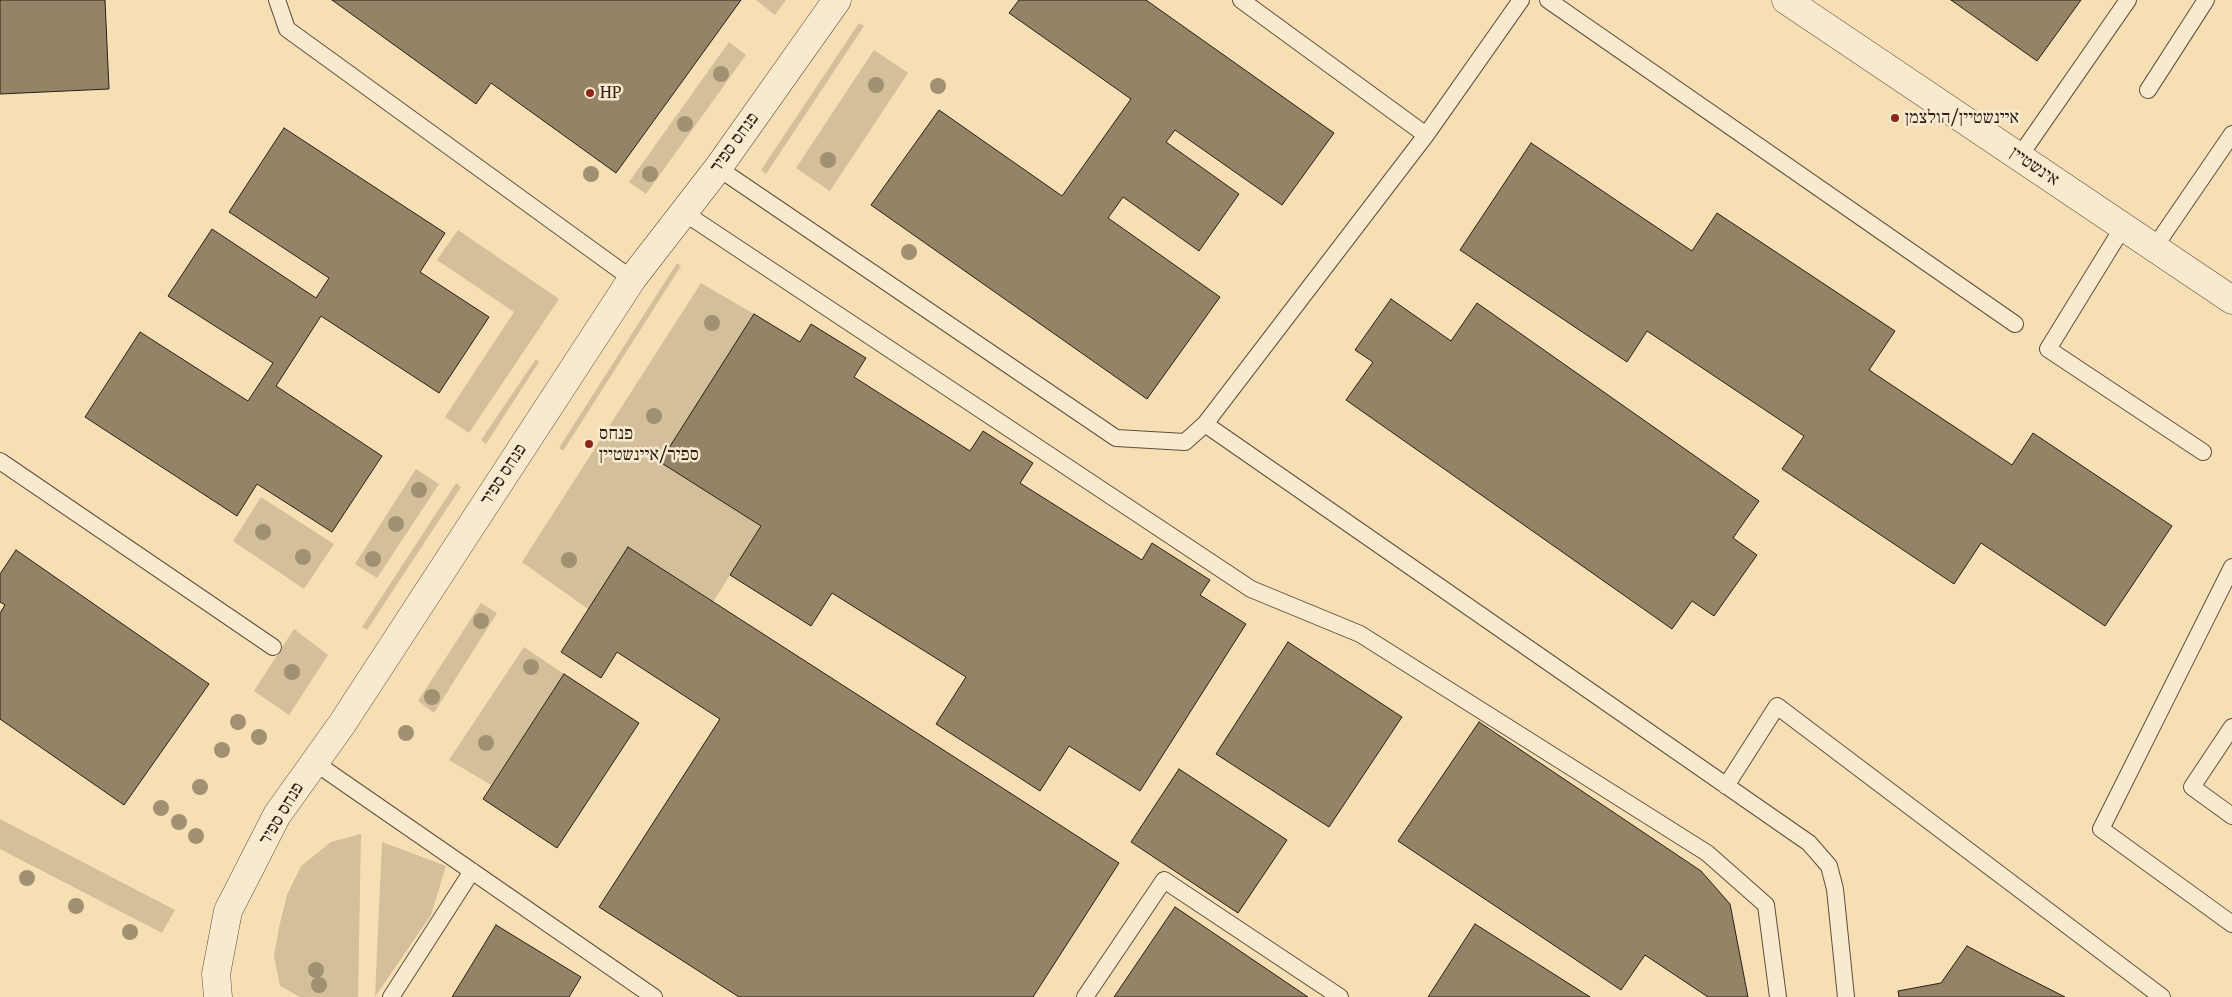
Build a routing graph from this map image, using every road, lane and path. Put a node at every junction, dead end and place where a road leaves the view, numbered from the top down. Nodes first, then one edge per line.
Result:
1 (277, 0) edge
2 (837, 0) edge
3 (1241, 0) edge
4 (1521, 0) edge
5 (1548, 0) edge
6 (1786, 0) edge
7 (2128, 0) edge
8 (2206, 0) edge
9 (2148, 90) dead end
10 (2232, 134) edge
11 (1426, 135) junction
12 (2019, 157) junction
13 (718, 168) junction
14 (683, 212) junction
15 (2123, 227) junction
16 (2154, 248) junction
17 (632, 279) junction
18 (2232, 300) edge
19 (2015, 324) dead end
20 (1205, 424) junction
21 (2203, 452) dead end
22 (0, 461) edge
23 (2232, 567) edge
24 (273, 647) dead end
25 (2232, 727) edge
26 (314, 762) junction
27 (1726, 786) junction
28 (2232, 816) edge
29 (472, 872) junction
30 (2232, 924) edge
31 (217, 986) edge
32 (391, 997) edge
33 (654, 997) edge
34 (1085, 997) edge
35 (1340, 997) edge
36 (1778, 997) edge
37 (1846, 997) edge
38 (2162, 997) edge

1 - 17 lane
2 - 13 street, פנחס ספיר
3 - 11 lane
4 - 11 lane
5 - 19 lane
6 - 12 street, אינשטיין
7 - 12 lane
8 - 9 lane
10 - 16 lane
11 - 20 lane
12 - 15 street, אינשטיין
13 - 14 street, פנחס ספיר
13 - 20 lane
14 - 17 street, פנחס ספיר
14 - 36 lane
15 - 16 street, אינשטיין
15 - 21 lane
16 - 18 street, אינשטיין
17 - 26 street, פנחס ספיר
20 - 27 lane
22 - 24 lane
23 - 30 lane
25 - 28 lane
26 - 29 lane
26 - 31 street, פנחס ספיר
27 - 37 lane
27 - 38 lane
29 - 32 lane
29 - 33 lane
34 - 35 lane

